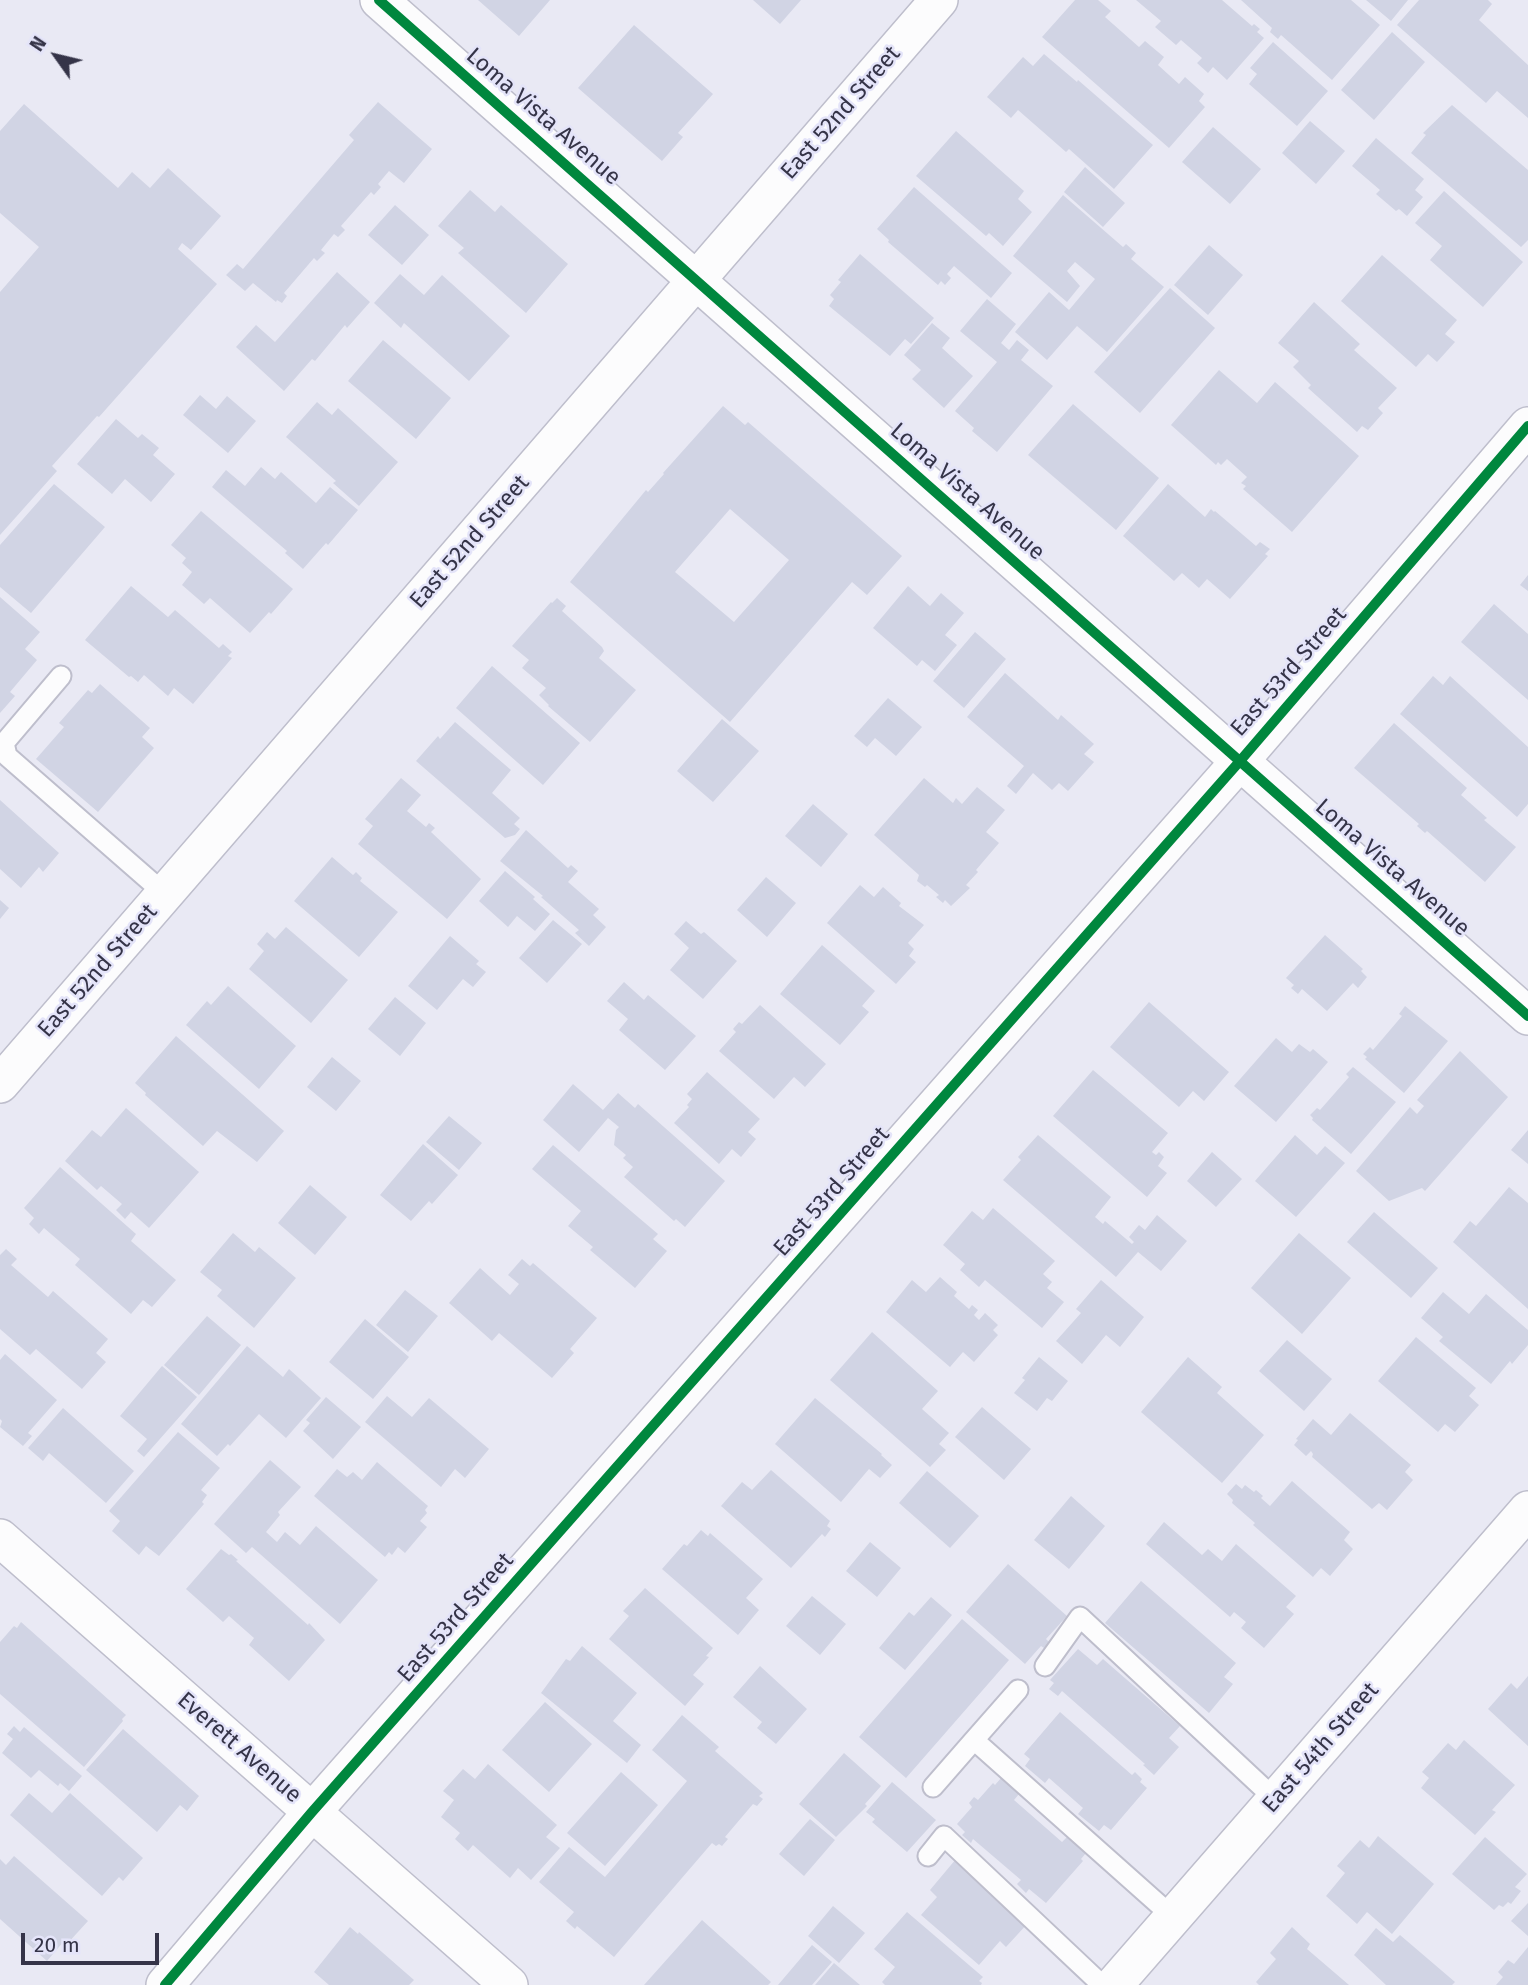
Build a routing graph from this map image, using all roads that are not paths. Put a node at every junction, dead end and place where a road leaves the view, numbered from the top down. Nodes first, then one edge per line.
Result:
1 (379, 0) edge
2 (939, 0) edge
3 (696, 280) junction
4 (1528, 426) edge
5 (61, 676) dead end
6 (1240, 761) junction
7 (165, 894) junction
8 (1528, 1016) edge
9 (0, 1084) edge
10 (1528, 1510) edge
11 (0, 1538) edge
12 (1045, 1666) dead end
13 (1018, 1690) dead end
14 (974, 1740) junction
15 (933, 1787) dead end
16 (1276, 1800) junction
17 (312, 1812) junction
18 (928, 1856) dead end
19 (1173, 1917) junction
20 (165, 1985) edge
21 (509, 1985) edge
22 (1102, 1985) edge
23 (1114, 1985) edge

1 - 3 street, Loma Vista Avenue
2 - 3 street, East 52nd Street
3 - 6 street, Loma Vista Avenue
3 - 7 street, East 52nd Street
4 - 6 street, East 53rd Street
5 - 7 lane
6 - 8 street, Loma Vista Avenue
6 - 17 street, East 53rd Street
7 - 9 street, East 52nd Street
10 - 16 street, East 54th Street
11 - 17 street, Everett Avenue
12 - 16 lane
13 - 14 lane
14 - 15 lane
14 - 19 lane
16 - 19 street, East 54th Street
17 - 20 street, East 53rd Street
17 - 21 street, Everett Avenue
18 - 22 lane
19 - 23 street, East 54th Street

